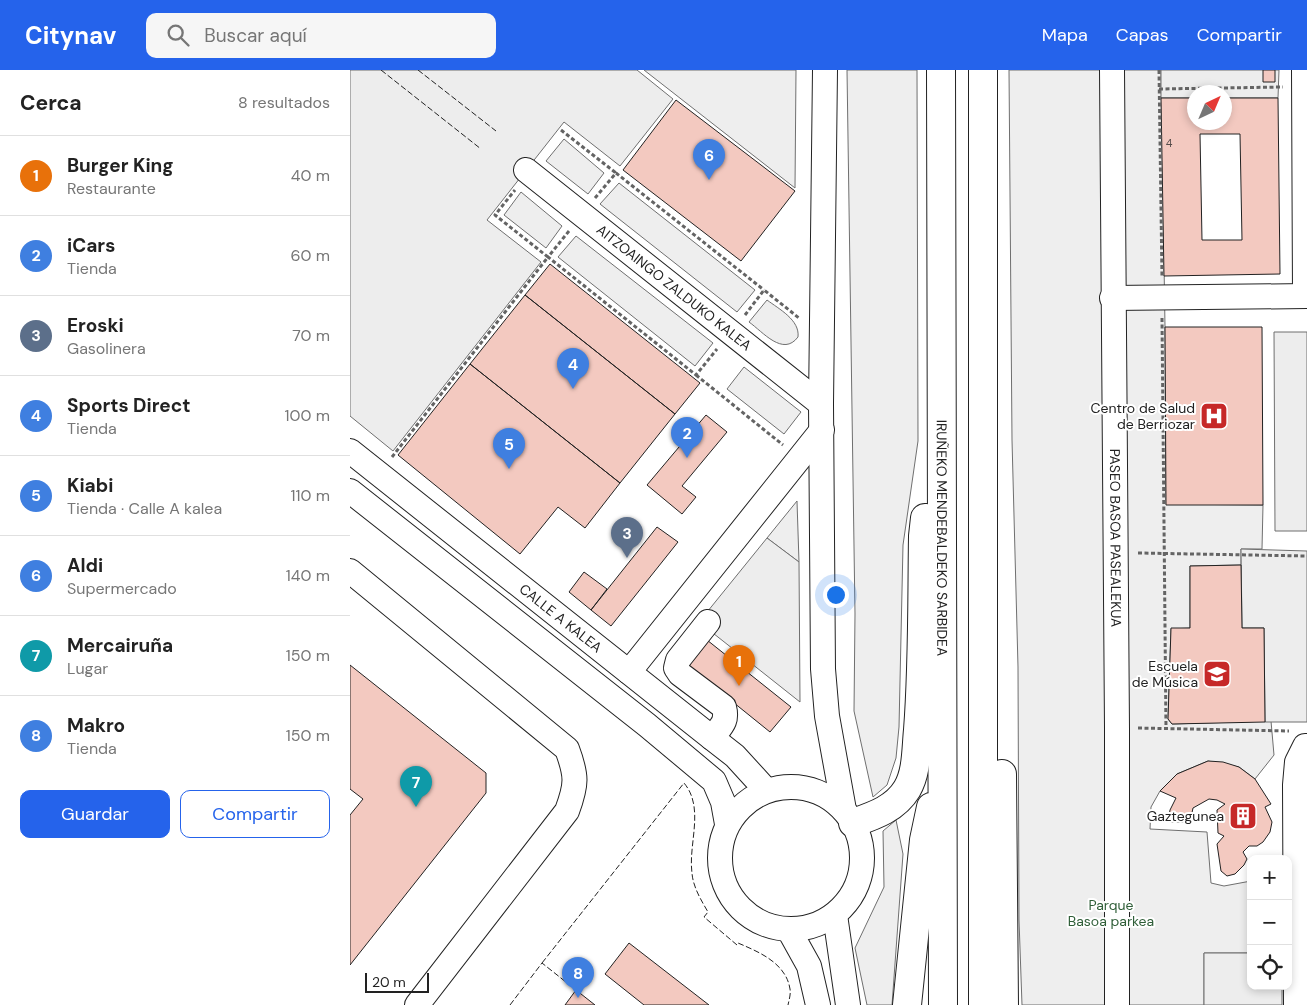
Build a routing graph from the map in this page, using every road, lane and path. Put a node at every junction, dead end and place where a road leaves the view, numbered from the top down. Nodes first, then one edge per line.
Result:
1 (825, 70) edge
2 (941, 70) edge
3 (983, 70) edge
4 (1112, 70) edge
5 (1159, 70) edge
6 (1304, 70) edge
7 (1286, 87) dead end
8 (1159, 89) junction
9 (561, 130) dead end
10 (616, 173) junction
11 (521, 180) joint
12 (592, 202) dead end
13 (984, 219) junction
14 (572, 228) dead end
15 (548, 257) junction
16 (764, 290) junction
17 (1306, 296) edge
18 (1112, 298) junction
19 (1170, 298) junction
20 (741, 320) dead end
21 (806, 323) dead end
22 (720, 344) dead end
23 (696, 375) junction
24 (821, 404) junction
25 (942, 408) junction
26 (822, 430) junction
27 (785, 447) dead end
28 (350, 451) edge
29 (389, 460) dead end
30 (350, 491) edge
31 (1115, 553) junction
32 (1164, 553) junction
33 (1307, 556) edge
34 (350, 571) edge
35 (708, 622) dead end
36 (629, 672) junction
37 (1117, 728) junction
38 (1166, 729) junction
39 (712, 738) junction
40 (1302, 741) edge
41 (942, 754) junction
42 (766, 790) junction
43 (848, 816) junction
44 (727, 824) junction
45 (835, 914) junction
46 (789, 930) junction
47 (417, 1005) edge
48 (818, 1005) edge
49 (848, 1005) edge
50 (907, 1005) edge
51 (943, 1005) edge
52 (983, 1005) edge
53 (1004, 1005) edge
54 (1117, 1005) edge
55 (1296, 1005) edge

1 - 24 street
2 - 25 highway, IRUÑEKO MENDEBALDEKO SARBIDEA
3 - 13 highway
4 - 18 street, PASEO BASOA PASEALEKUA
5 - 8 path
6 - 17 street
7 - 8 path
8 - 19 path
9 - 10 path
10 - 12 path
10 - 16 path
11 - 15 path
11 - 24 street, AITZOAINGO ZALDUKO KALEA
13 - 52 highway
13 - 53 highway
14 - 15 path
15 - 23 path
15 - 29 path
16 - 20 path
16 - 21 path
17 - 19 street
18 - 19 street
18 - 31 street, PASEO BASOA PASEALEKUA
19 - 32 path
22 - 23 path
23 - 27 path
24 - 26 street
25 - 41 highway, IRUÑEKO MENDEBALDEKO SARBIDEA
25 - 43 highway
26 - 36 street
26 - 43 street
28 - 36 street, CALLE A KALEA
30 - 44 street
31 - 32 path
31 - 37 street, PASEO BASOA PASEALEKUA
32 - 33 path
32 - 38 path
34 - 47 street
35 - 39 street
36 - 39 street, CALLE A KALEA
37 - 38 path
37 - 54 street, PASEO BASOA PASEALEKUA
38 - 40 path
39 - 42 street, CALLE A KALEA
40 - 55 street
41 - 50 highway
41 - 51 highway, IRUÑEKO MENDEBALDEKO SARBIDEA
42 - 43 street
42 - 44 street
43 - 45 street
44 - 46 street
45 - 46 street
45 - 49 street
46 - 48 street

